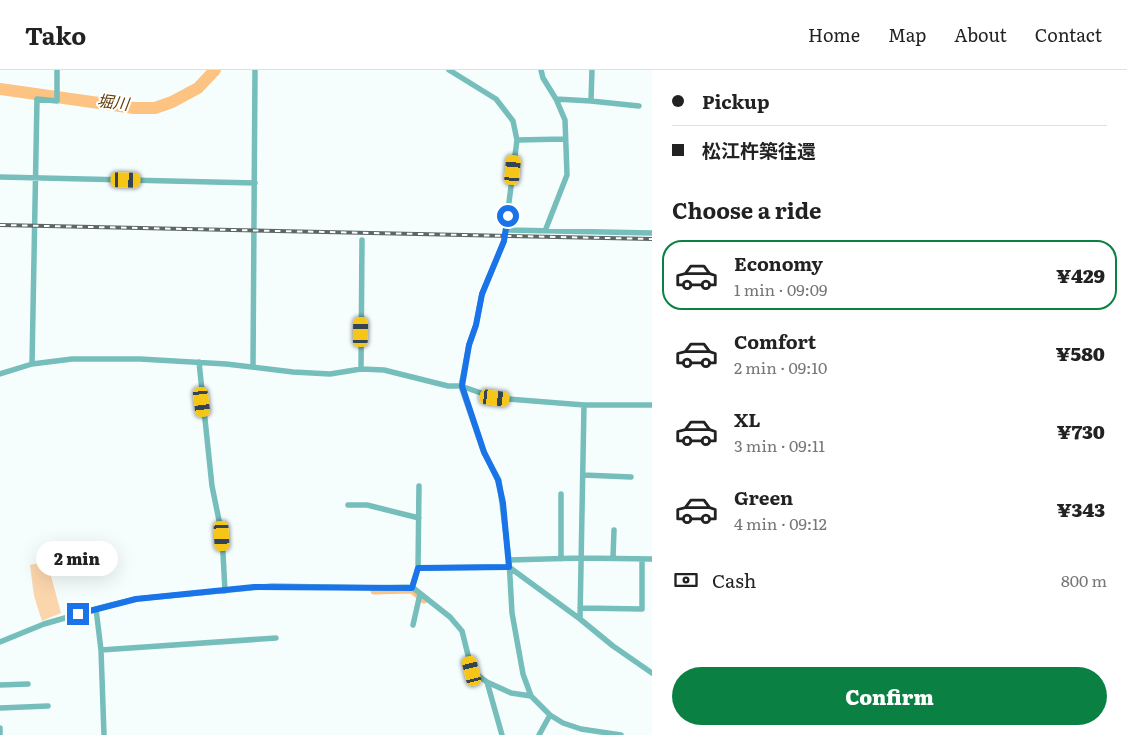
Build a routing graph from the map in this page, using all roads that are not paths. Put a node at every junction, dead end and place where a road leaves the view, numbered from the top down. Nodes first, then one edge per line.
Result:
1 (57, 70) edge
2 (255, 70) edge
3 (449, 70) edge
4 (541, 70) edge
5 (592, 70) edge
6 (556, 99) junction
7 (591, 100) junction
8 (639, 106) dead end
9 (565, 139) junction
10 (517, 140) junction
11 (0, 177) edge
12 (34, 178) junction
13 (254, 183) junction
14 (506, 230) junction
15 (545, 231) junction
16 (652, 233) edge
17 (362, 240) dead end
18 (199, 362) junction
19 (32, 364) junction
20 (253, 367) junction
21 (360, 369) junction
22 (0, 374) edge
23 (462, 386) junction
24 (584, 405) junction
25 (652, 405) edge
26 (583, 475) junction
27 (630, 477) dead end
28 (419, 486) dead end
29 (561, 494) dead end
30 (348, 505) dead end
31 (419, 518) junction
32 (614, 530) dead end
33 (581, 558) junction
34 (613, 558) junction
35 (560, 559) junction
36 (642, 559) junction
37 (652, 559) edge
38 (509, 564) junction
39 (418, 568) junction
40 (412, 588) junction
41 (225, 591) junction
42 (420, 594) junction
43 (580, 608) junction
44 (96, 609) junction
45 (580, 619) junction
46 (413, 625) dead end
47 (276, 638) dead end
48 (0, 642) edge
49 (101, 650) junction
50 (652, 674) edge
51 (487, 682) junction
52 (28, 684) dead end
53 (0, 685) edge
54 (531, 696) junction
55 (48, 706) dead end
56 (0, 708) edge
57 (550, 715) junction
58 (0, 728) edge
59 (0, 735) edge
60 (104, 735) edge
61 (502, 735) edge
62 (540, 735) edge
63 (621, 735) edge

1 - 12 street
2 - 13 street
3 - 10 street
4 - 6 street
5 - 7 street
6 - 7 street
6 - 9 street
7 - 8 street
9 - 10 street
9 - 15 street
10 - 14 street
11 - 12 street
12 - 13 street
12 - 19 street
13 - 20 street
14 - 15 street
14 - 23 street
15 - 16 street
17 - 21 street
18 - 19 street
18 - 20 street
18 - 41 street
19 - 22 street
20 - 21 street
21 - 23 street
23 - 24 street
23 - 38 street
24 - 25 street
24 - 26 street
26 - 27 street
26 - 33 street
28 - 31 street
29 - 35 street
30 - 31 street
31 - 39 street
32 - 34 street
33 - 34 street
33 - 35 street
33 - 43 street
34 - 36 street
35 - 38 street
36 - 37 street
36 - 43 street
38 - 39 street
38 - 45 street
38 - 54 street
39 - 40 street
40 - 41 street
40 - 42 street
41 - 44 street
42 - 46 street
42 - 51 street
43 - 45 street
44 - 48 street
44 - 49 street
45 - 50 street
47 - 49 street
49 - 60 street
51 - 54 street
51 - 61 street
52 - 53 street
54 - 57 street
55 - 56 street
57 - 62 street
57 - 63 street
58 - 59 street

